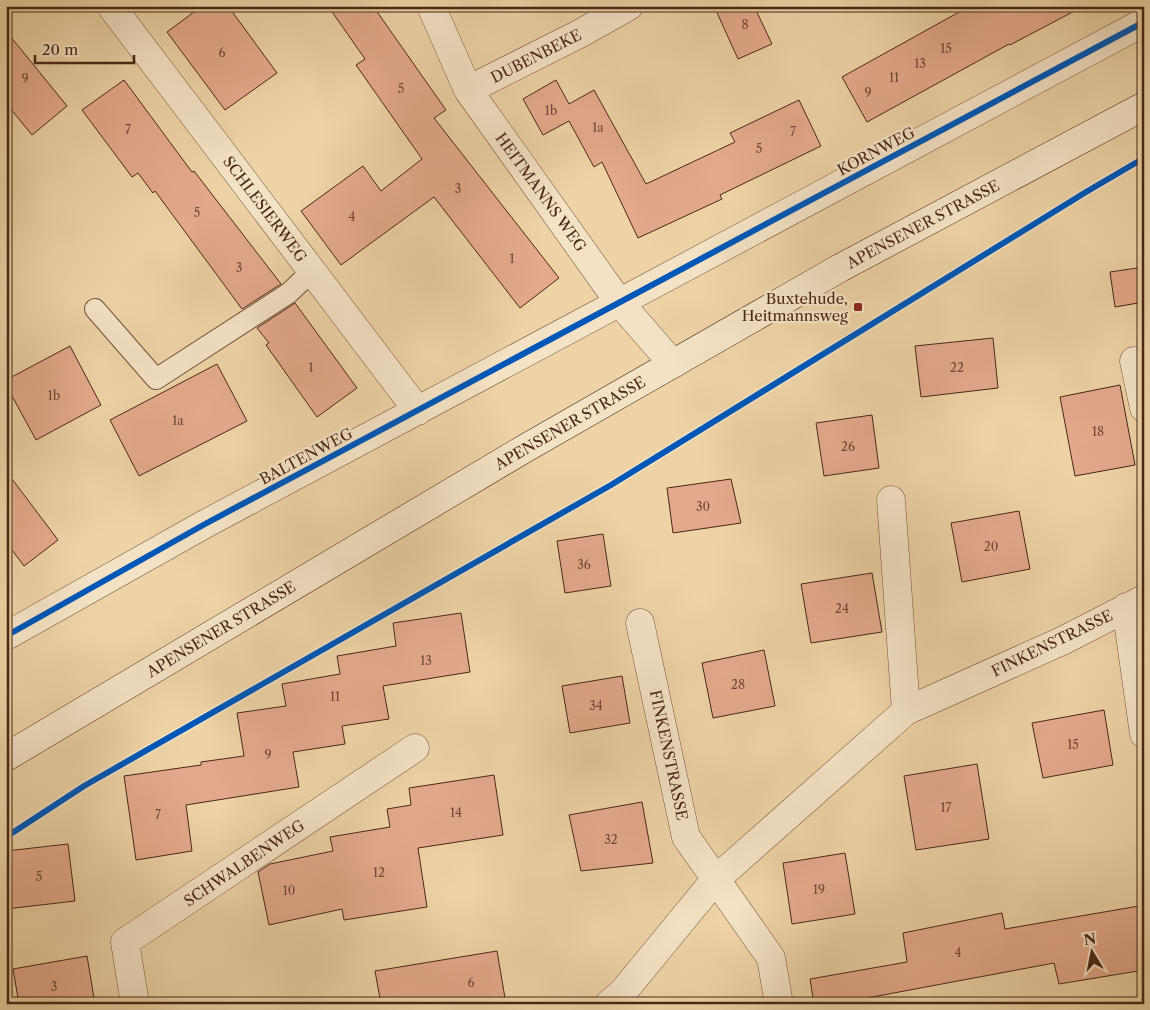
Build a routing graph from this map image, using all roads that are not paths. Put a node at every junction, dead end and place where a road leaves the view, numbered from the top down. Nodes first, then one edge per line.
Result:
1 (111, 6) edge
2 (431, 6) edge
3 (630, 6) edge
4 (1144, 22) edge
5 (468, 90) junction
6 (1144, 106) edge
7 (312, 271) junction
8 (620, 302) junction
9 (95, 308) dead end
10 (1134, 361) dead end
11 (673, 364) junction
12 (1144, 408) edge
13 (418, 411) junction
14 (891, 500) dead end
15 (1135, 603) edge
16 (640, 623) dead end
17 (8, 631) edge
18 (906, 711) junction
19 (1144, 734) edge
20 (415, 748) dead end
21 (6, 758) edge
22 (715, 880) junction
23 (135, 1004) edge
24 (609, 1004) edge
25 (779, 1004) edge

1 - 7 street, SCHLESIERWEG
2 - 5 street, HEITMANNS WEG
3 - 5 street, DUBENBEKE
4 - 8 street, KORNWEG
5 - 8 street, HEITMANNS WEG
6 - 11 street, APENSENER STRASSE
7 - 9 lane
7 - 13 street, SCHLESIERWEG
8 - 11 street, HEITMANNS WEG
8 - 13 street, BALTENWEG
10 - 12 street
11 - 21 street, APENSENER STRASSE
13 - 17 street, BALTENWEG
14 - 18 street
15 - 18 street, FINKENSTRASSE
15 - 19 street
16 - 22 street, FINKENSTRASSE
18 - 22 street, FINKENSTRASSE
20 - 23 street, SCHWALBENWEG
22 - 24 street, FINKENSTRASSE
22 - 25 street, FINKENSTRASSE

